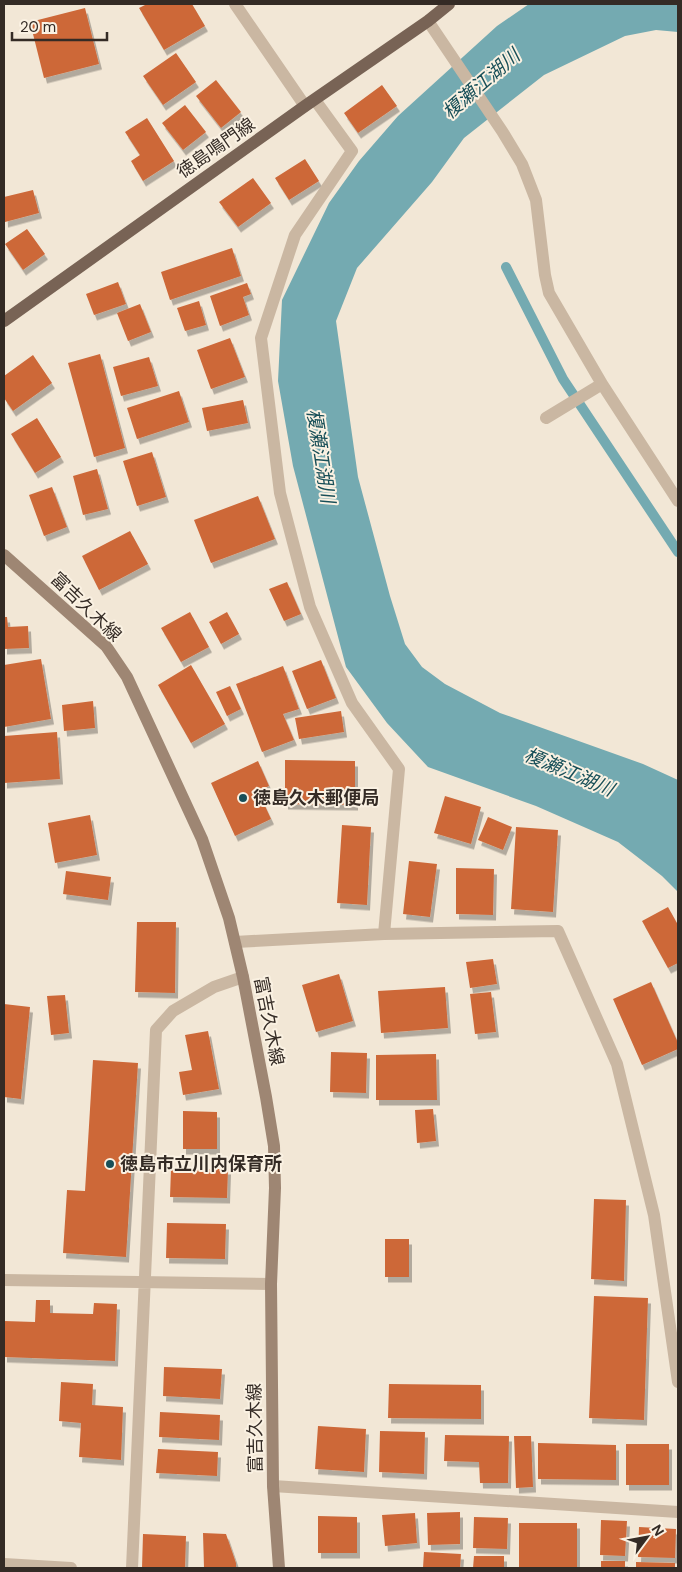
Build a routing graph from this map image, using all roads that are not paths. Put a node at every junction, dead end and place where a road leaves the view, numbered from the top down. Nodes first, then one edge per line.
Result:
1 (235, 4) edge
2 (449, 4) edge
3 (428, 21) junction
4 (310, 103) junction
5 (4, 321) edge
6 (602, 384) junction
7 (546, 418) dead end
8 (678, 501) edge
9 (4, 554) edge
10 (384, 934) junction
11 (235, 942) junction
12 (243, 977) junction
13 (4, 1280) edge
14 (144, 1283) junction
15 (271, 1284) junction
16 (678, 1382) edge
17 (273, 1486) junction
18 (678, 1512) edge
19 (4, 1564) edge
20 (71, 1568) edge
21 (132, 1568) edge
22 (279, 1568) edge

1 - 4 street
2 - 3 main road, 徳島鳴門線
3 - 4 main road, 徳島鳴門線
3 - 6 street
4 - 5 main road, 徳島鳴門線
4 - 10 street
6 - 7 street
6 - 8 street
9 - 11 main road, 富吉久木線
10 - 11 street
10 - 16 street
11 - 12 main road, 富吉久木線
12 - 14 street
12 - 15 main road, 富吉久木線
13 - 14 street
14 - 15 street
14 - 21 street
15 - 17 main road, 富吉久木線
17 - 18 street
17 - 22 main road, 富吉久木線
19 - 20 street

